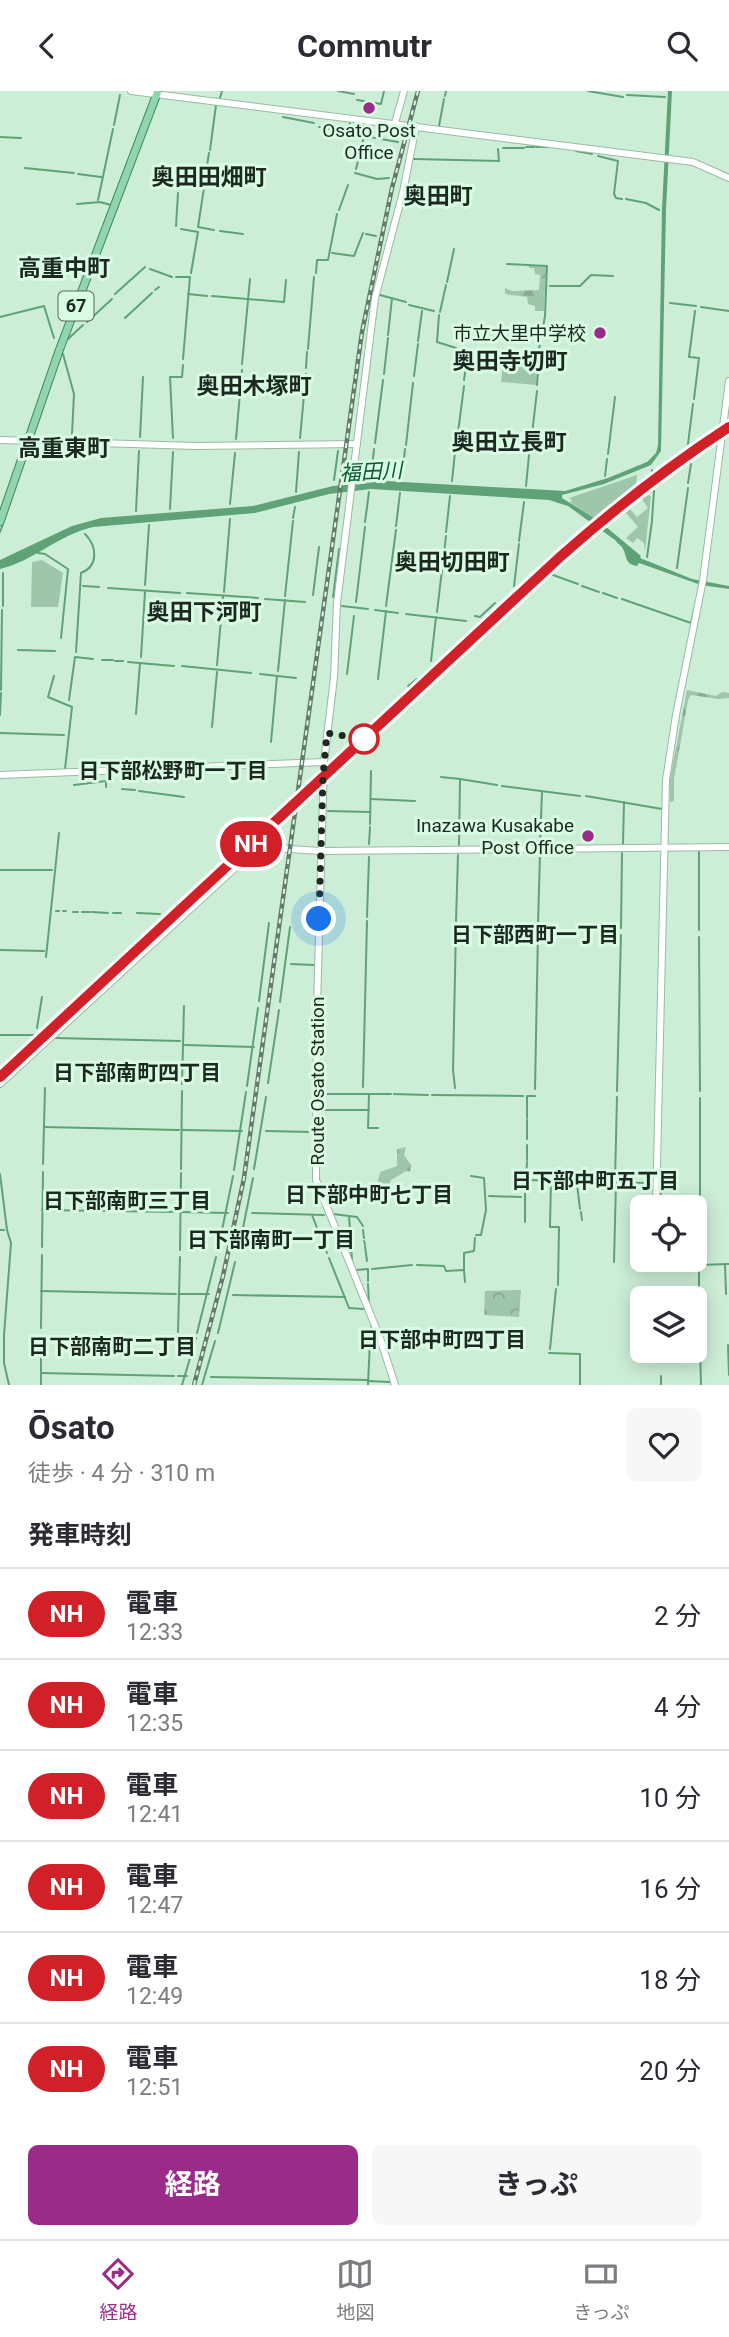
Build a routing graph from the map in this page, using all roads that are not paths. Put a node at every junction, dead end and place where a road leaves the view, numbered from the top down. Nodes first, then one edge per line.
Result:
1 (131, 91) edge
2 (404, 91) edge
3 (158, 92) edge
4 (395, 123) junction
5 (416, 126) junction
6 (729, 178) edge
7 (729, 381) edge
8 (0, 440) edge
9 (28, 440) junction
10 (357, 445) junction
11 (0, 522) edge
12 (324, 762) junction
13 (0, 775) edge
14 (729, 847) edge
15 (664, 848) junction
16 (320, 851) junction
17 (0, 1084) edge
18 (656, 1195) edge
19 (395, 1385) edge

1 - 3 street
2 - 4 street
3 - 4 street
3 - 9 main road, 67
4 - 5 street
5 - 6 street
5 - 10 street, Route Osato Station
7 - 15 street
8 - 9 street
9 - 10 street
9 - 11 main road, 67
10 - 12 street, Route Osato Station
12 - 13 street
12 - 16 street, Route Osato Station
14 - 15 street
15 - 16 street
15 - 18 street
16 - 17 street
16 - 19 street, Route Osato Station

